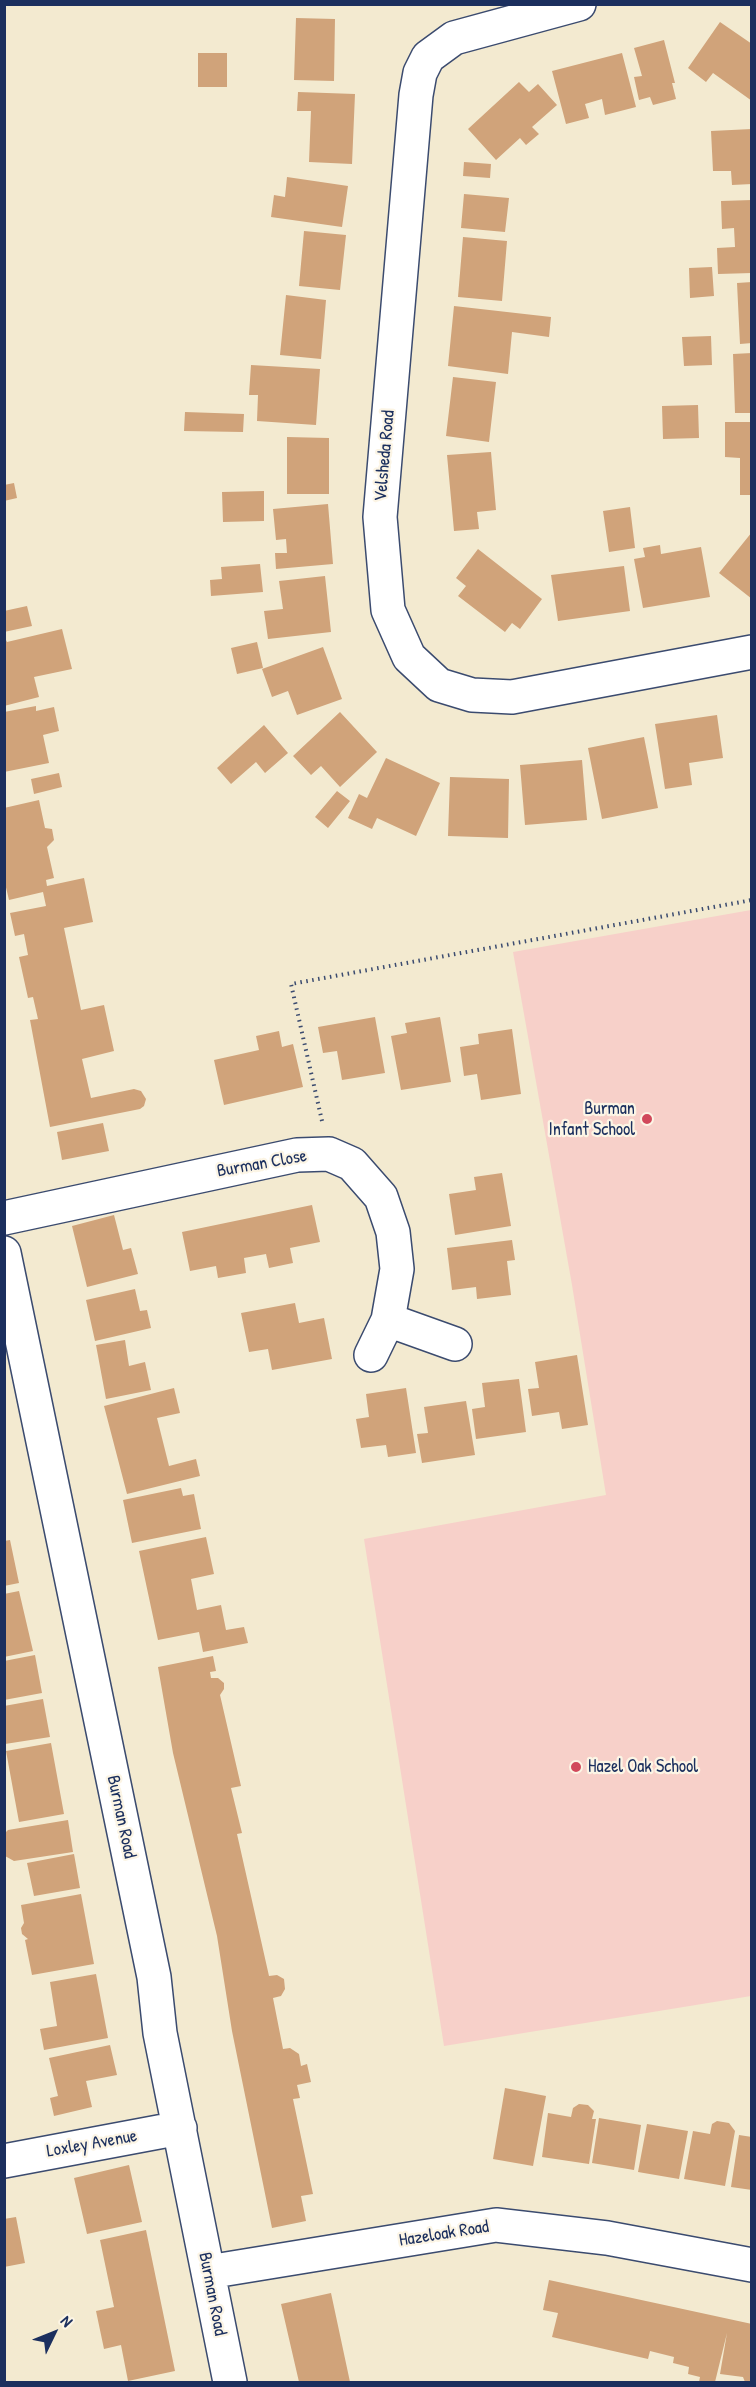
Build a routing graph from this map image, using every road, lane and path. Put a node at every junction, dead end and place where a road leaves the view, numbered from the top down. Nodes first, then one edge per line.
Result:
1 (579, 4) edge
2 (752, 652) edge
3 (752, 900) edge
4 (329, 1154) junction
5 (4, 1218) edge
6 (4, 1253) edge
7 (388, 1320) junction
8 (454, 1344) dead end
9 (371, 1355) dead end
10 (180, 2128) junction
11 (4, 2161) edge
12 (752, 2265) edge
13 (208, 2272) junction
14 (230, 2382) edge

1 - 2 street, Velsheda Road
3 - 4 path
4 - 5 street, Burman Close
4 - 7 street, Burman Close
6 - 10 street, Burman Road
7 - 8 street
7 - 9 street, Burman Close
10 - 11 street, Loxley Avenue
10 - 13 street, Burman Road
12 - 13 street, Hazeloak Road
13 - 14 street, Burman Road

